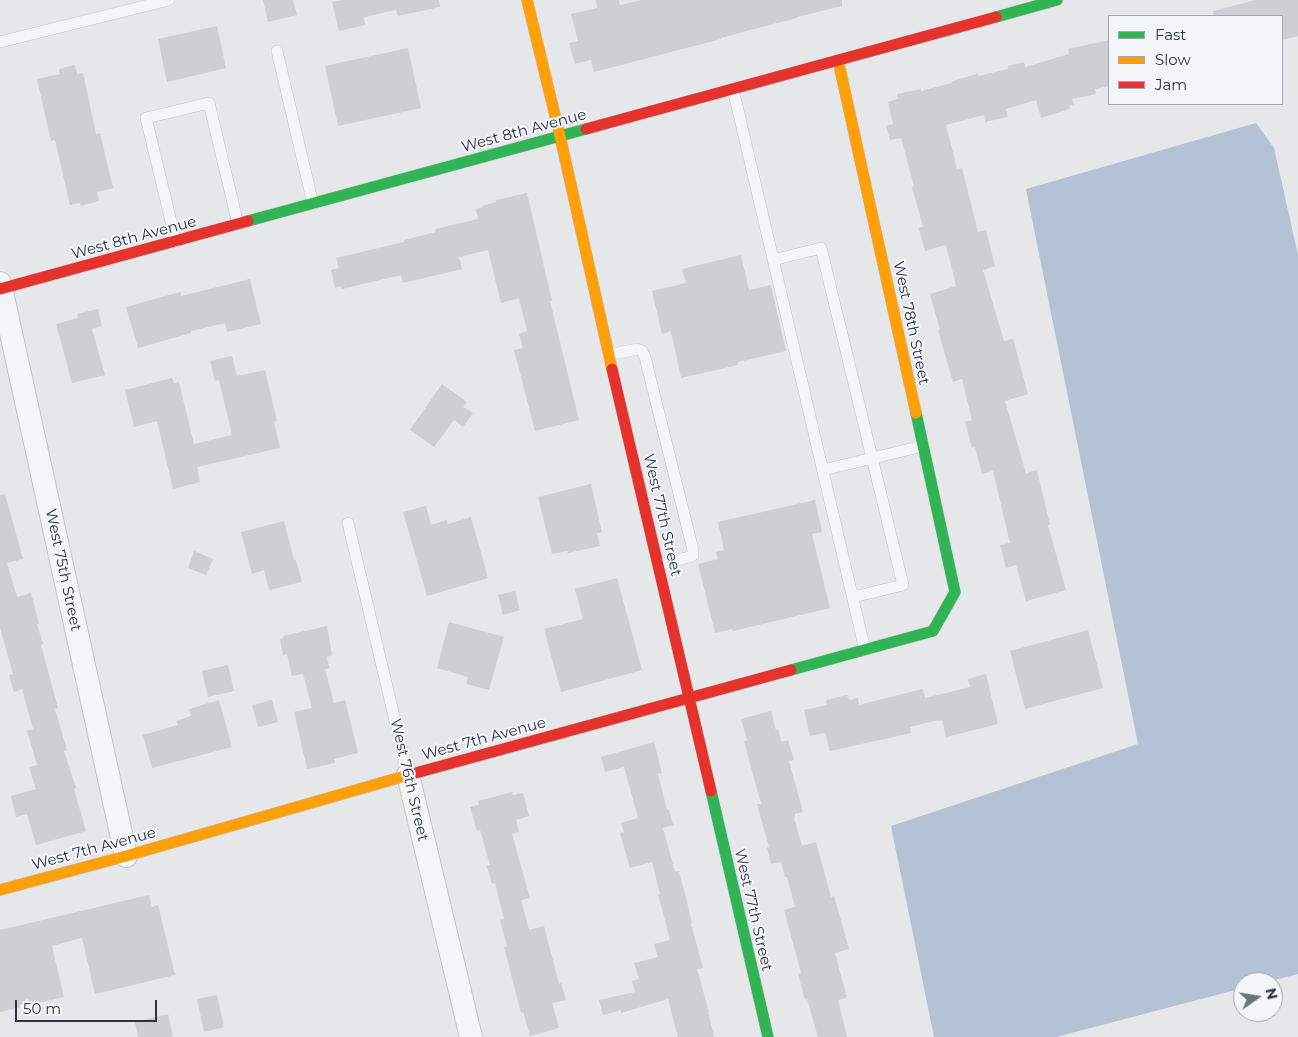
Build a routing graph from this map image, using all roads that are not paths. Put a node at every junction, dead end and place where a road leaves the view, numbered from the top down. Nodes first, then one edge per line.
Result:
1 (169, 0) edge
2 (527, 0) edge
3 (1057, 0) edge
4 (0, 42) edge
5 (277, 51) dead end
6 (838, 60) junction
7 (733, 89) junction
8 (560, 136) junction
9 (313, 204) junction
10 (238, 225) junction
11 (176, 242) junction
12 (773, 260) junction
13 (0, 287) edge
14 (609, 355) junction
15 (923, 446) junction
16 (872, 458) junction
17 (823, 470) junction
18 (348, 523) dead end
19 (658, 565) junction
20 (955, 592) joint
21 (853, 597) junction
22 (866, 650) junction
23 (689, 699) junction
24 (408, 775) junction
25 (126, 856) junction
26 (0, 890) edge
27 (471, 1037) edge
28 (768, 1037) edge

1 - 4 lane
2 - 8 street, West 77th Street
3 - 6 street, West 8th Avenue
5 - 9 lane
6 - 7 street, West 8th Avenue
6 - 15 street, West 78th Street
7 - 8 street, West 8th Avenue
7 - 12 lane
8 - 9 street, West 8th Avenue
8 - 14 street, West 77th Street
9 - 10 street, West 8th Avenue
10 - 11 street, West 8th Avenue
10 - 11 lane
11 - 13 street, West 8th Avenue
12 - 16 lane
12 - 17 lane
13 - 25 street, West 75th Street
14 - 19 street, West 77th Street
14 - 19 lane
15 - 16 lane
15 - 20 street, West 78th Street
16 - 17 lane
16 - 21 lane
17 - 21 lane
18 - 24 lane, West 76th Street
19 - 23 street, West 77th Street
20 - 22 street, West 7th Avenue
21 - 22 lane
22 - 23 street, West 7th Avenue
23 - 24 street, West 7th Avenue
23 - 28 street, West 77th Street
24 - 25 street, West 7th Avenue
24 - 27 street, West 76th Street
25 - 26 street, West 7th Avenue

